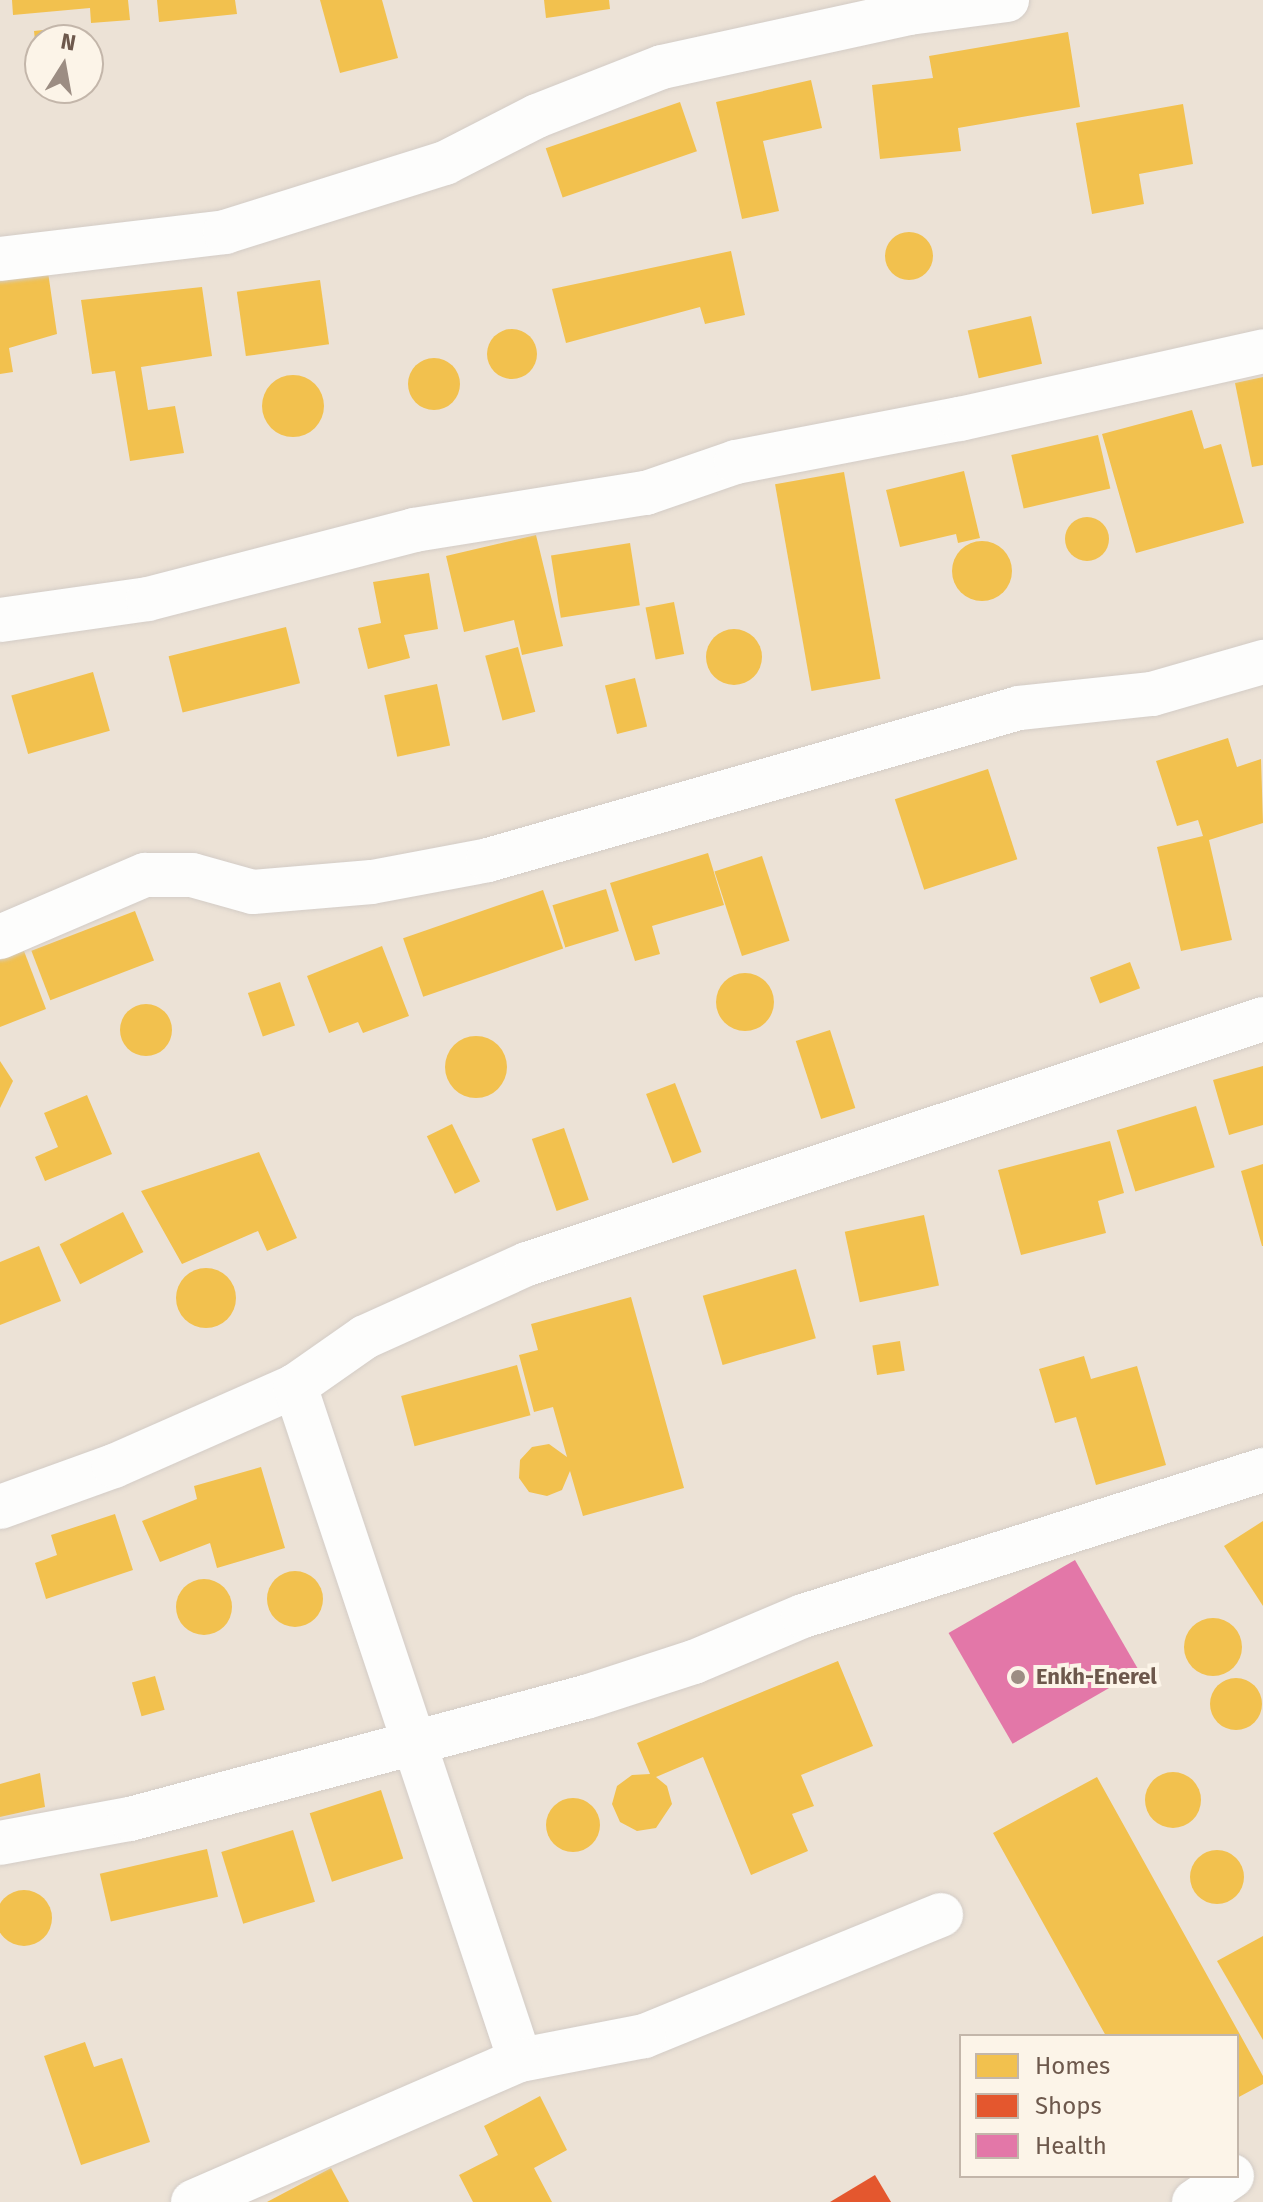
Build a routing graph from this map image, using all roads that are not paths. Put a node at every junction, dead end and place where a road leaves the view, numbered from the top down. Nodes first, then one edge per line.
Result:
1 (1007, 0) edge
2 (0, 259) edge
3 (1263, 351) edge
4 (0, 620) edge
5 (1263, 662) edge
6 (0, 937) edge
7 (1263, 1019) edge
8 (295, 1386) junction
9 (1263, 1470) edge
10 (0, 1507) edge
11 (414, 1745) junction
12 (0, 1843) edge
13 (941, 1915) dead end
14 (520, 2060) junction
15 (1263, 2155) edge
16 (1239, 2171) edge
17 (1229, 2178) edge
18 (193, 2202) edge
19 (1194, 2202) edge

1 - 2 street
3 - 4 street
5 - 6 street
7 - 8 street
8 - 10 street
8 - 11 street
9 - 11 street
11 - 12 street
11 - 14 street
13 - 14 street
14 - 18 street
15 - 16 street
17 - 19 street

